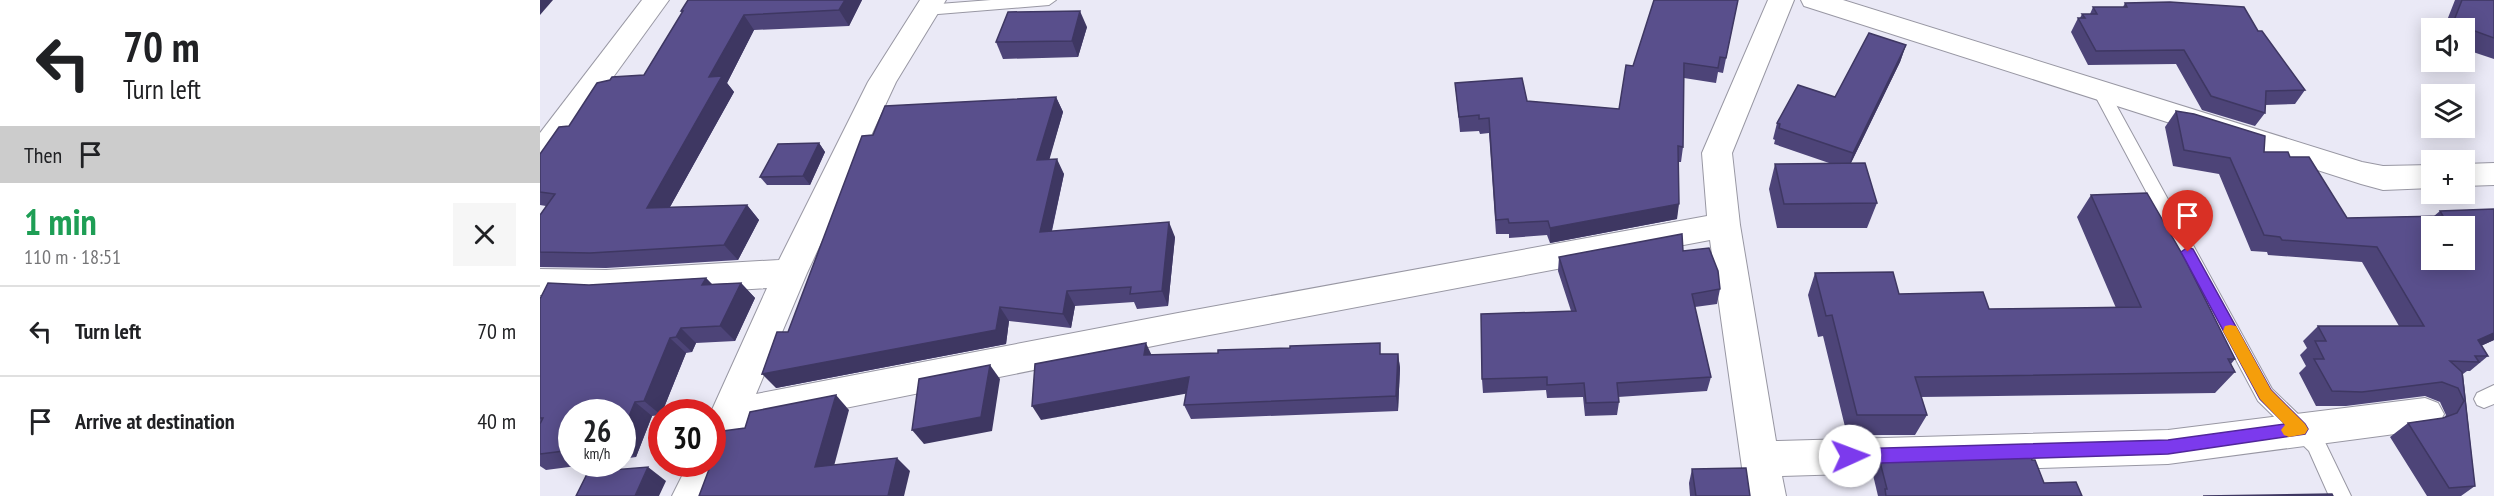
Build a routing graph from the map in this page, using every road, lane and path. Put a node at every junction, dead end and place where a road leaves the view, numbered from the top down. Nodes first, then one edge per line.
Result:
1 (656, 0) edge
2 (1048, 0) edge
3 (1781, 0) edge
4 (1819, 1) edge
5 (930, 5) edge
6 (2100, 90) junction
7 (540, 155) edge
8 (2494, 174) edge
9 (2475, 175) edge
10 (2421, 176) edge
11 (1724, 225) junction
12 (790, 273) junction
13 (540, 282) edge
14 (2425, 414) dead end
15 (729, 415) junction
16 (726, 422) edge
17 (2300, 429) junction
18 (1760, 459) junction
19 (701, 477) edge
20 (692, 496) edge
21 (1766, 496) edge
22 (2340, 496) edge

1 - 7 street
2 - 5 lane
3 - 11 street
4 - 6 street
5 - 12 street
6 - 10 street
6 - 17 lane
8 - 9 street
11 - 15 street
11 - 18 street
12 - 13 street
12 - 15 street
14 - 17 street
15 - 16 street
17 - 18 street
17 - 22 lane
18 - 21 street
19 - 20 street

